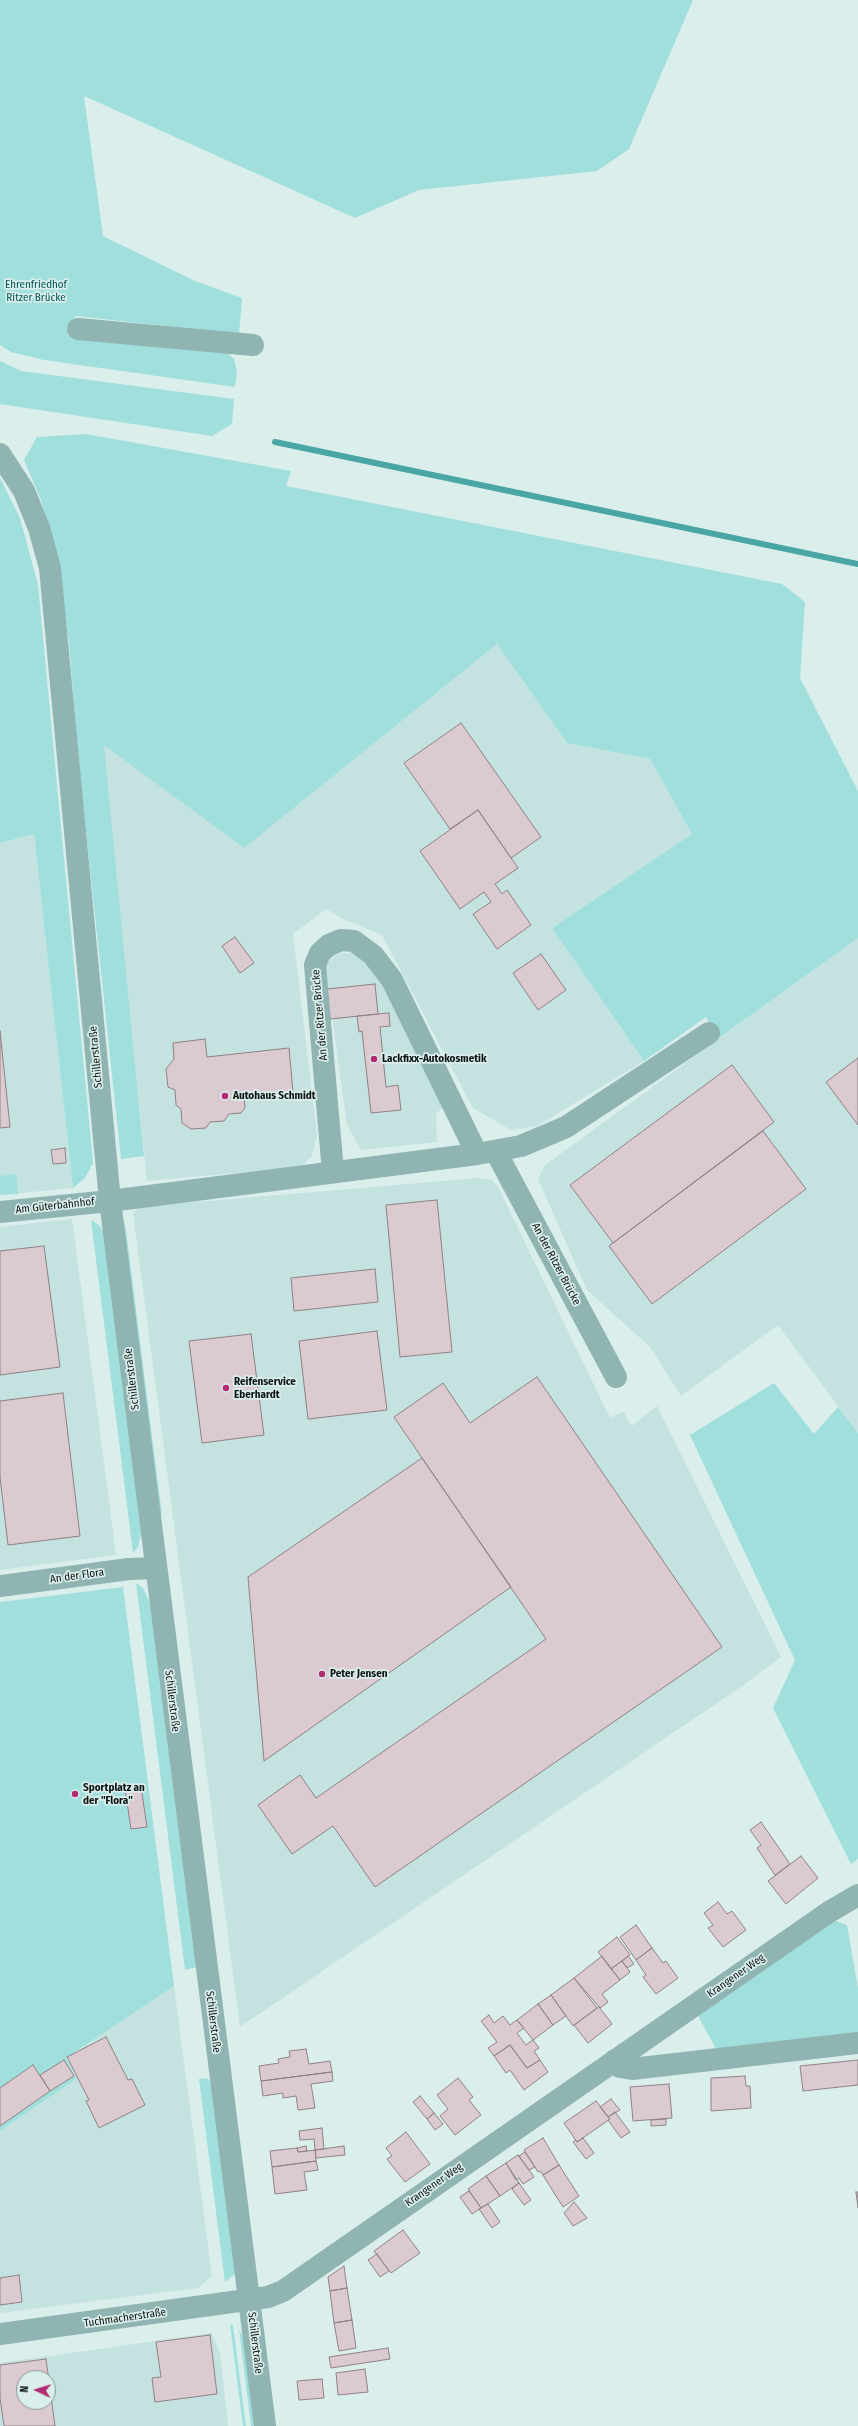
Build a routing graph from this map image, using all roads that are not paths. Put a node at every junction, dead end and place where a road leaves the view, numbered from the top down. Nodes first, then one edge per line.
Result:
1 (78, 329) dead end
2 (253, 345) dead end
3 (0, 454) edge
4 (709, 1033) dead end
5 (486, 1153) junction
6 (333, 1172) junction
7 (110, 1201) junction
8 (0, 1212) edge
9 (616, 1377) dead end
10 (155, 1568) junction
11 (0, 1586) edge
12 (856, 1901) edge
13 (858, 2043) edge
14 (615, 2060) junction
15 (249, 2300) junction
16 (0, 2334) edge
17 (265, 2426) edge

1 - 2 street
3 - 7 street, Schillerstraße
4 - 5 street
5 - 6 street
5 - 6 street, An der Ritzer Brücke
5 - 9 street, An der Ritzer Brücke
6 - 7 street
7 - 8 street, Am Güterbahnhof
7 - 10 street, Schillerstraße
10 - 11 street, An der Flora
10 - 15 street, Schillerstraße
12 - 14 street, Krangener Weg
13 - 14 street
14 - 15 street, Krangener Weg
15 - 16 street, Tuchmacherstraße
15 - 17 street, Schillerstraße

